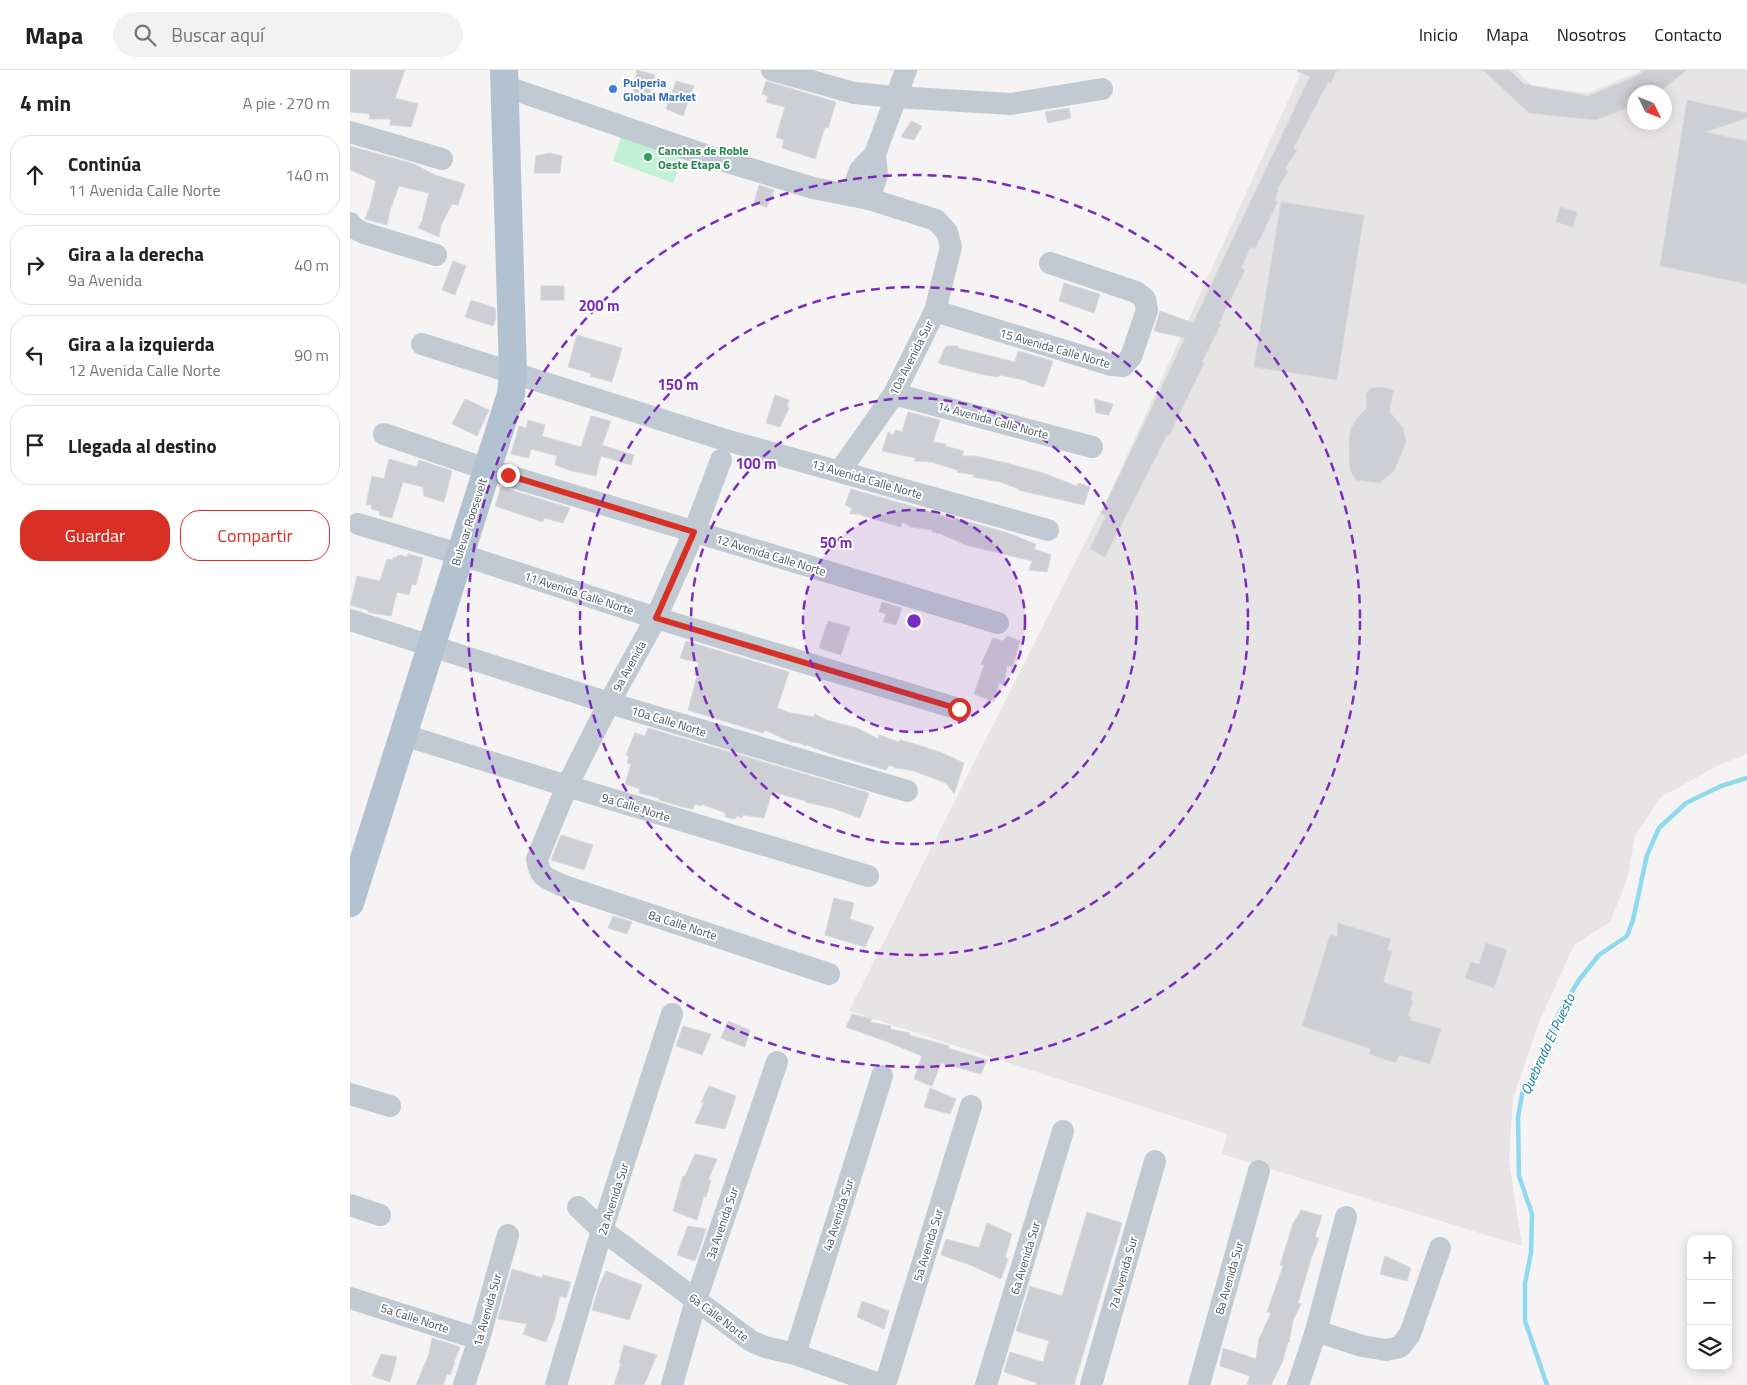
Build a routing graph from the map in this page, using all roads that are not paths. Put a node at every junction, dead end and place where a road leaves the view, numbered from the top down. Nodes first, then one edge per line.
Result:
1 (772, 70) edge
2 (906, 70) edge
3 (504, 78) edge
4 (1102, 89) dead end
5 (896, 97) junction
6 (350, 132) edge
7 (442, 159) dead end
8 (860, 197) junction
9 (350, 224) edge
10 (436, 255) dead end
11 (1050, 263) dead end
12 (935, 311) junction
13 (422, 344) dead end
14 (513, 373) junction
15 (894, 394) junction
16 (384, 434) dead end
17 (1092, 447) dead end
18 (720, 460) dead end
19 (486, 469) junction
20 (840, 471) junction
21 (358, 524) dead end
22 (1048, 530) dead end
23 (694, 532) junction
24 (459, 554) junction
25 (656, 618) junction
26 (350, 620) edge
27 (998, 623) dead end
28 (431, 647) junction
29 (608, 703) junction
30 (959, 709) dead end
31 (404, 735) junction
32 (567, 786) junction
33 (907, 792) dead end
34 (539, 871) joint
35 (868, 876) dead end
36 (350, 903) edge
37 (829, 974) dead end
38 (672, 1014) dead end
39 (777, 1062) dead end
40 (882, 1076) dead end
41 (350, 1094) edge
42 (390, 1106) dead end
43 (971, 1106) dead end
44 (1063, 1131) dead end
45 (1155, 1161) dead end
46 (1259, 1171) dead end
47 (350, 1205) edge
48 (578, 1207) dead end
49 (380, 1215) dead end
50 (1346, 1217) dead end
51 (602, 1230) junction
52 (508, 1235) dead end
53 (1440, 1248) dead end
54 (350, 1298) edge
55 (696, 1300) junction
56 (1316, 1331) junction
57 (479, 1339) junction
58 (795, 1354) junction
59 (464, 1385) edge
60 (556, 1385) edge
61 (672, 1385) edge
62 (884, 1385) edge
63 (986, 1385) edge
64 (1091, 1385) edge
65 (1199, 1385) edge
66 (1298, 1385) edge

1 - 5 street
2 - 5 street
3 - 8 street
3 - 14 main road, Bulevar Roosevelt
4 - 5 street
5 - 8 street
6 - 7 street
8 - 12 street, 10a Avenida Sur
9 - 10 street
11 - 12 street, 15 Avenida Calle Norte
12 - 15 street, 10a Avenida Sur
13 - 14 street, 13 Avenida Calle Norte
14 - 19 main road, Bulevar Roosevelt
14 - 20 street, 13 Avenida Calle Norte
15 - 17 street, 14 Avenida Calle Norte
15 - 20 street, 10a Avenida Sur
16 - 19 street, 12 Avenida Calle Norte
18 - 23 street, 9a Avenida
19 - 23 street, 12 Avenida Calle Norte
19 - 24 main road, Bulevar Roosevelt
20 - 22 street, 13 Avenida Calle Norte
21 - 24 street, 11 Avenida Calle Norte
23 - 25 street, 9a Avenida
23 - 27 street, 12 Avenida Calle Norte
24 - 25 street, 11 Avenida Calle Norte
24 - 28 main road, Bulevar Roosevelt
25 - 29 street, 9a Avenida
25 - 30 street, 11 Avenida Calle Norte
26 - 28 street, 10a Calle Norte
28 - 29 street, 10a Calle Norte
28 - 31 main road, Bulevar Roosevelt
29 - 32 street, 9a Avenida
29 - 33 street, 10a Calle Norte
31 - 32 street, 9a Calle Norte
31 - 36 main road, Bulevar Roosevelt
32 - 34 street, 9a Avenida
32 - 35 street, 9a Calle Norte
34 - 37 street, 8a Calle Norte
38 - 51 street, 2a Avenida Sur
39 - 55 street, 3a Avenida Sur
40 - 58 street, 4a Avenida Sur
41 - 42 street
43 - 62 street, 5a Avenida Sur
44 - 63 street, 6a Avenida Sur
45 - 64 street, 7a Avenida Sur
46 - 65 street, 8a Avenida Sur
47 - 49 street
48 - 51 street, 6a Calle Norte
50 - 56 street
51 - 55 street, 6a Calle Norte
51 - 60 street, 2a Avenida Sur
52 - 57 street, 1a Avenida Sur
53 - 56 street
54 - 57 street, 5a Calle Norte
55 - 58 street, 6a Calle Norte
55 - 61 street, 3a Avenida Sur
56 - 66 street
57 - 59 street, 1a Avenida Sur
58 - 62 street, 6a Calle Norte

